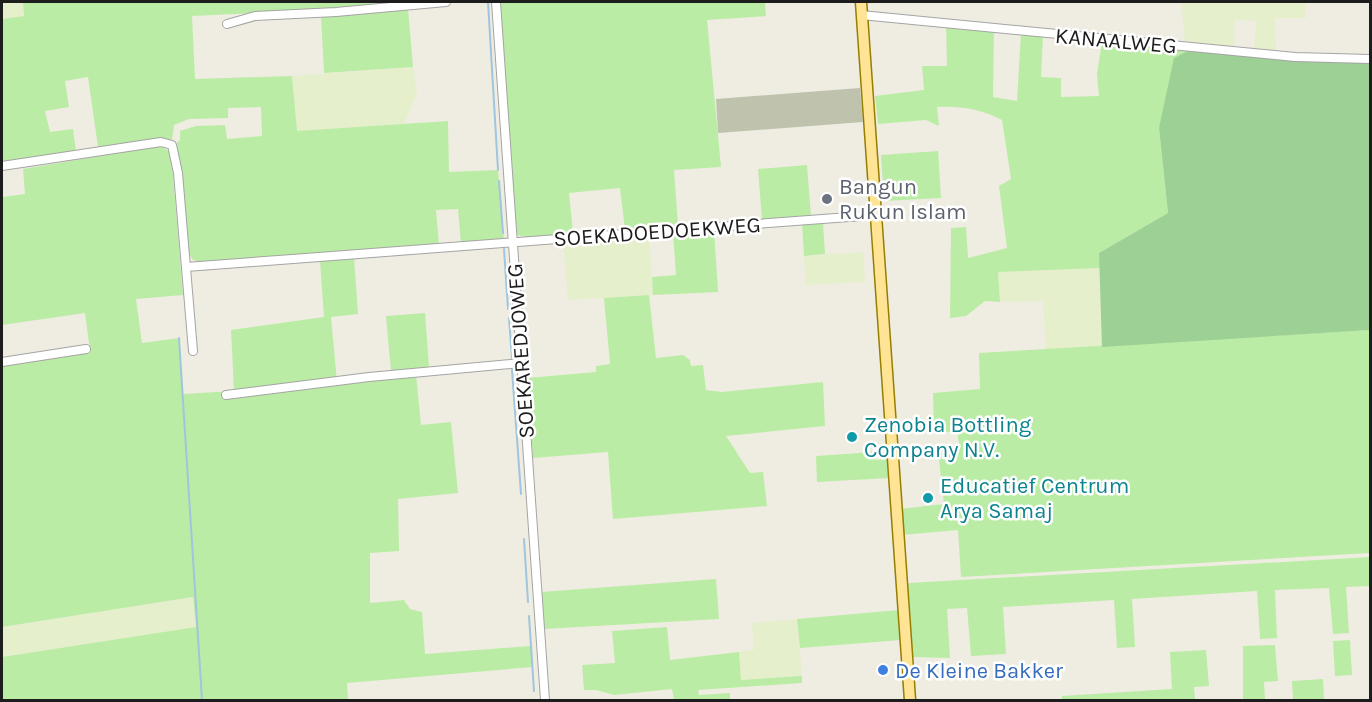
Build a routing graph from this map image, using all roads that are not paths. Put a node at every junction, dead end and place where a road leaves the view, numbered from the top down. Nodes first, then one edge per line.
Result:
1 (446, 2) edge
2 (496, 2) edge
3 (861, 2) edge
4 (861, 15) junction
5 (227, 24) dead end
6 (1371, 59) edge
7 (2, 166) edge
8 (876, 215) junction
9 (512, 242) junction
10 (186, 267) junction
11 (86, 349) dead end
12 (192, 351) dead end
13 (2, 362) edge
14 (521, 363) junction
15 (226, 395) dead end
16 (545, 700) edge
17 (910, 700) edge

1 - 5 street
2 - 9 street, SOEKAREDJOWEG
3 - 4 main road
4 - 6 street, KANAALWEG
4 - 8 main road
7 - 10 street
8 - 9 street, SOEKADOEDOEKWEG
8 - 17 main road
9 - 10 street, SOEKADOEDOEKWEG
9 - 14 street, SOEKAREDJOWEG
10 - 12 street
11 - 13 street
14 - 15 street
14 - 16 street, SOEKAREDJOWEG

